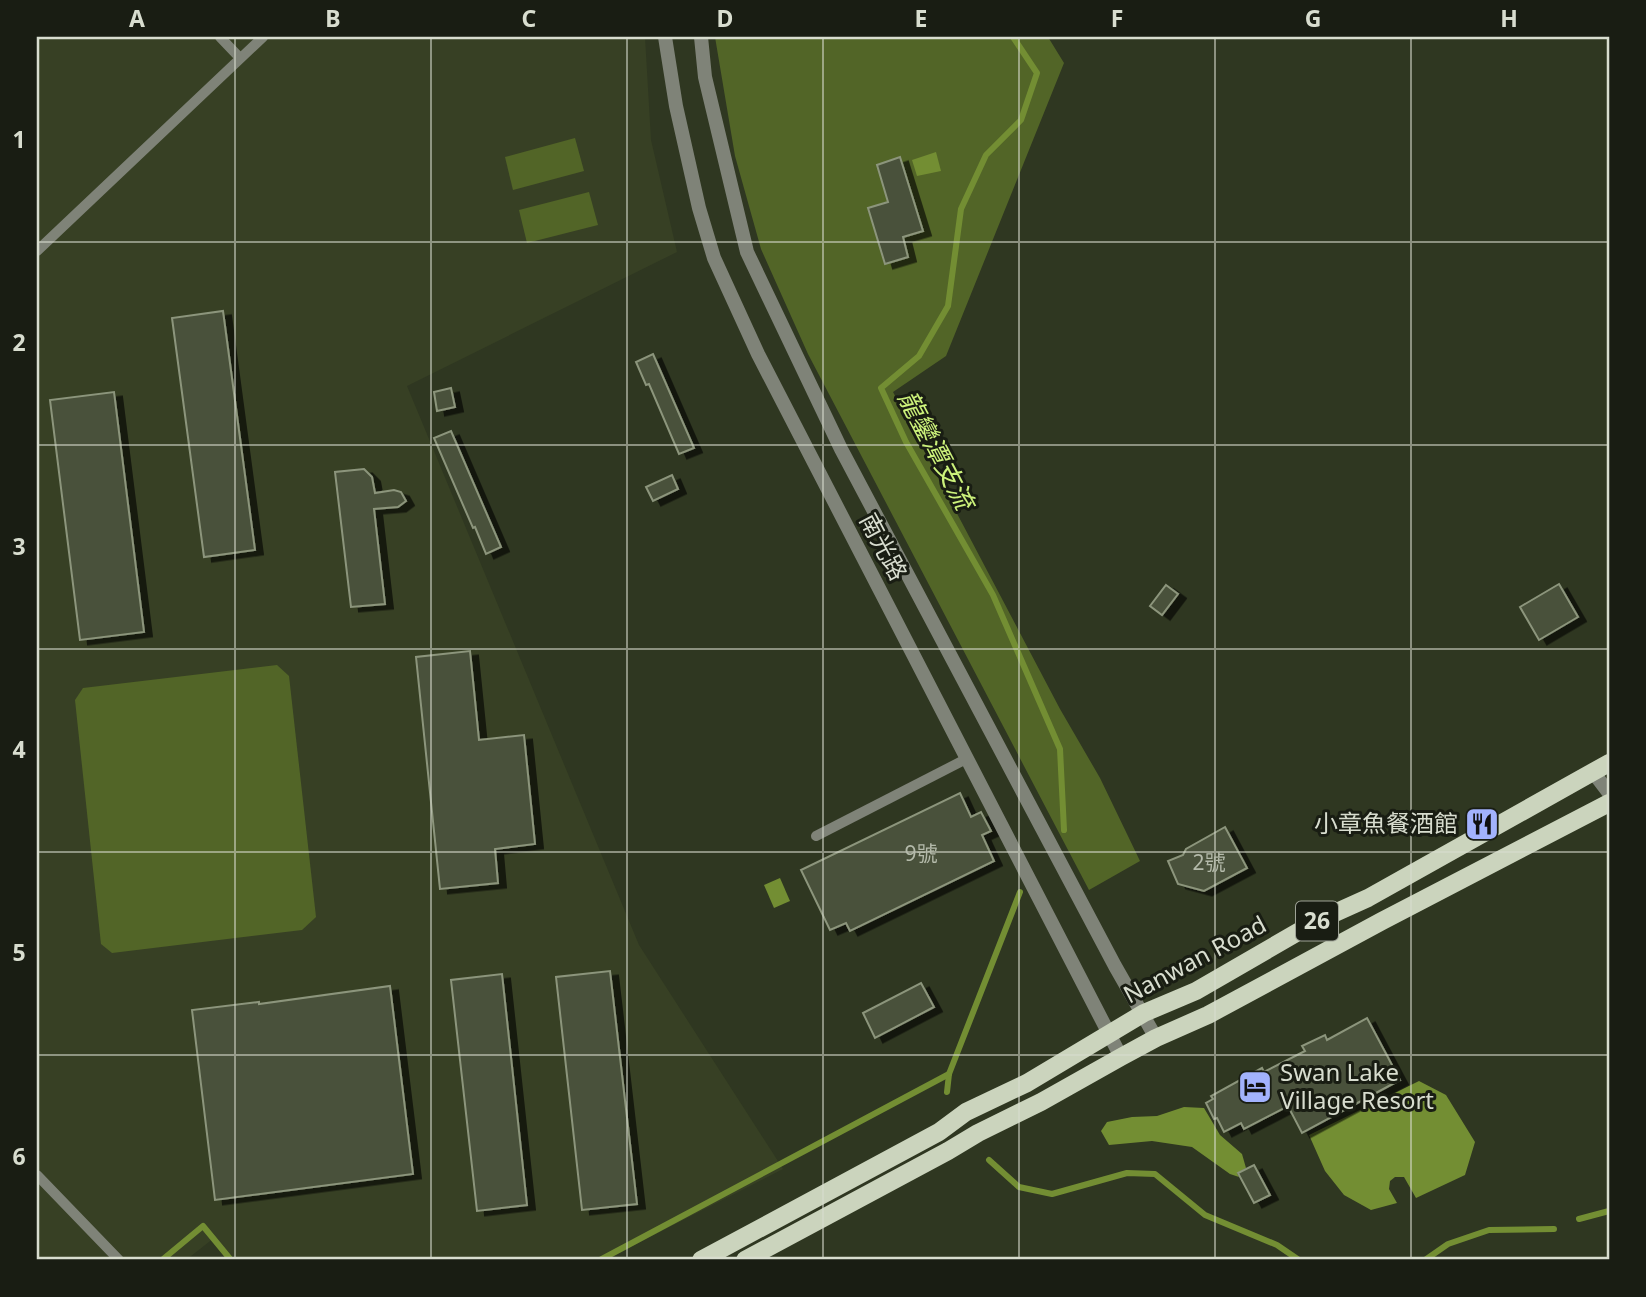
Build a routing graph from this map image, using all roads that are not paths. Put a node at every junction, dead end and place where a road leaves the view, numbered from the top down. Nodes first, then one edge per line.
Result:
1 (220, 37) edge
2 (263, 37) edge
3 (665, 37) edge
4 (701, 37) edge
5 (240, 58) junction
6 (37, 251) edge
7 (968, 758) junction
8 (1609, 763) edge
9 (1592, 772) junction
10 (1609, 793) edge
11 (1609, 803) edge
12 (816, 836) dead end
13 (1144, 1013) junction
14 (1109, 1035) junction
15 (1156, 1038) junction
16 (1121, 1057) junction
17 (37, 1175) edge
18 (734, 1242) junction
19 (119, 1260) edge
20 (701, 1260) edge
21 (747, 1260) edge

1 - 5 lane
2 - 5 lane
3 - 7 street, 南光路
4 - 13 street, 南光路
5 - 6 lane
7 - 12 lane
7 - 14 street, 南光路
8 - 9 main road, Nanwan Road / 26
9 - 10 street
9 - 13 main road, Nanwan Road / 26
11 - 15 main road, Nanwan Road / 26
13 - 14 main road, Nanwan Road / 26
13 - 15 street, 南光路
14 - 16 street, 南光路
14 - 18 main road, Nanwan Road / 26
15 - 16 main road, Nanwan Road / 26
16 - 21 main road, Nanwan Road / 26
17 - 19 lane
18 - 20 main road, 26
18 - 21 street

